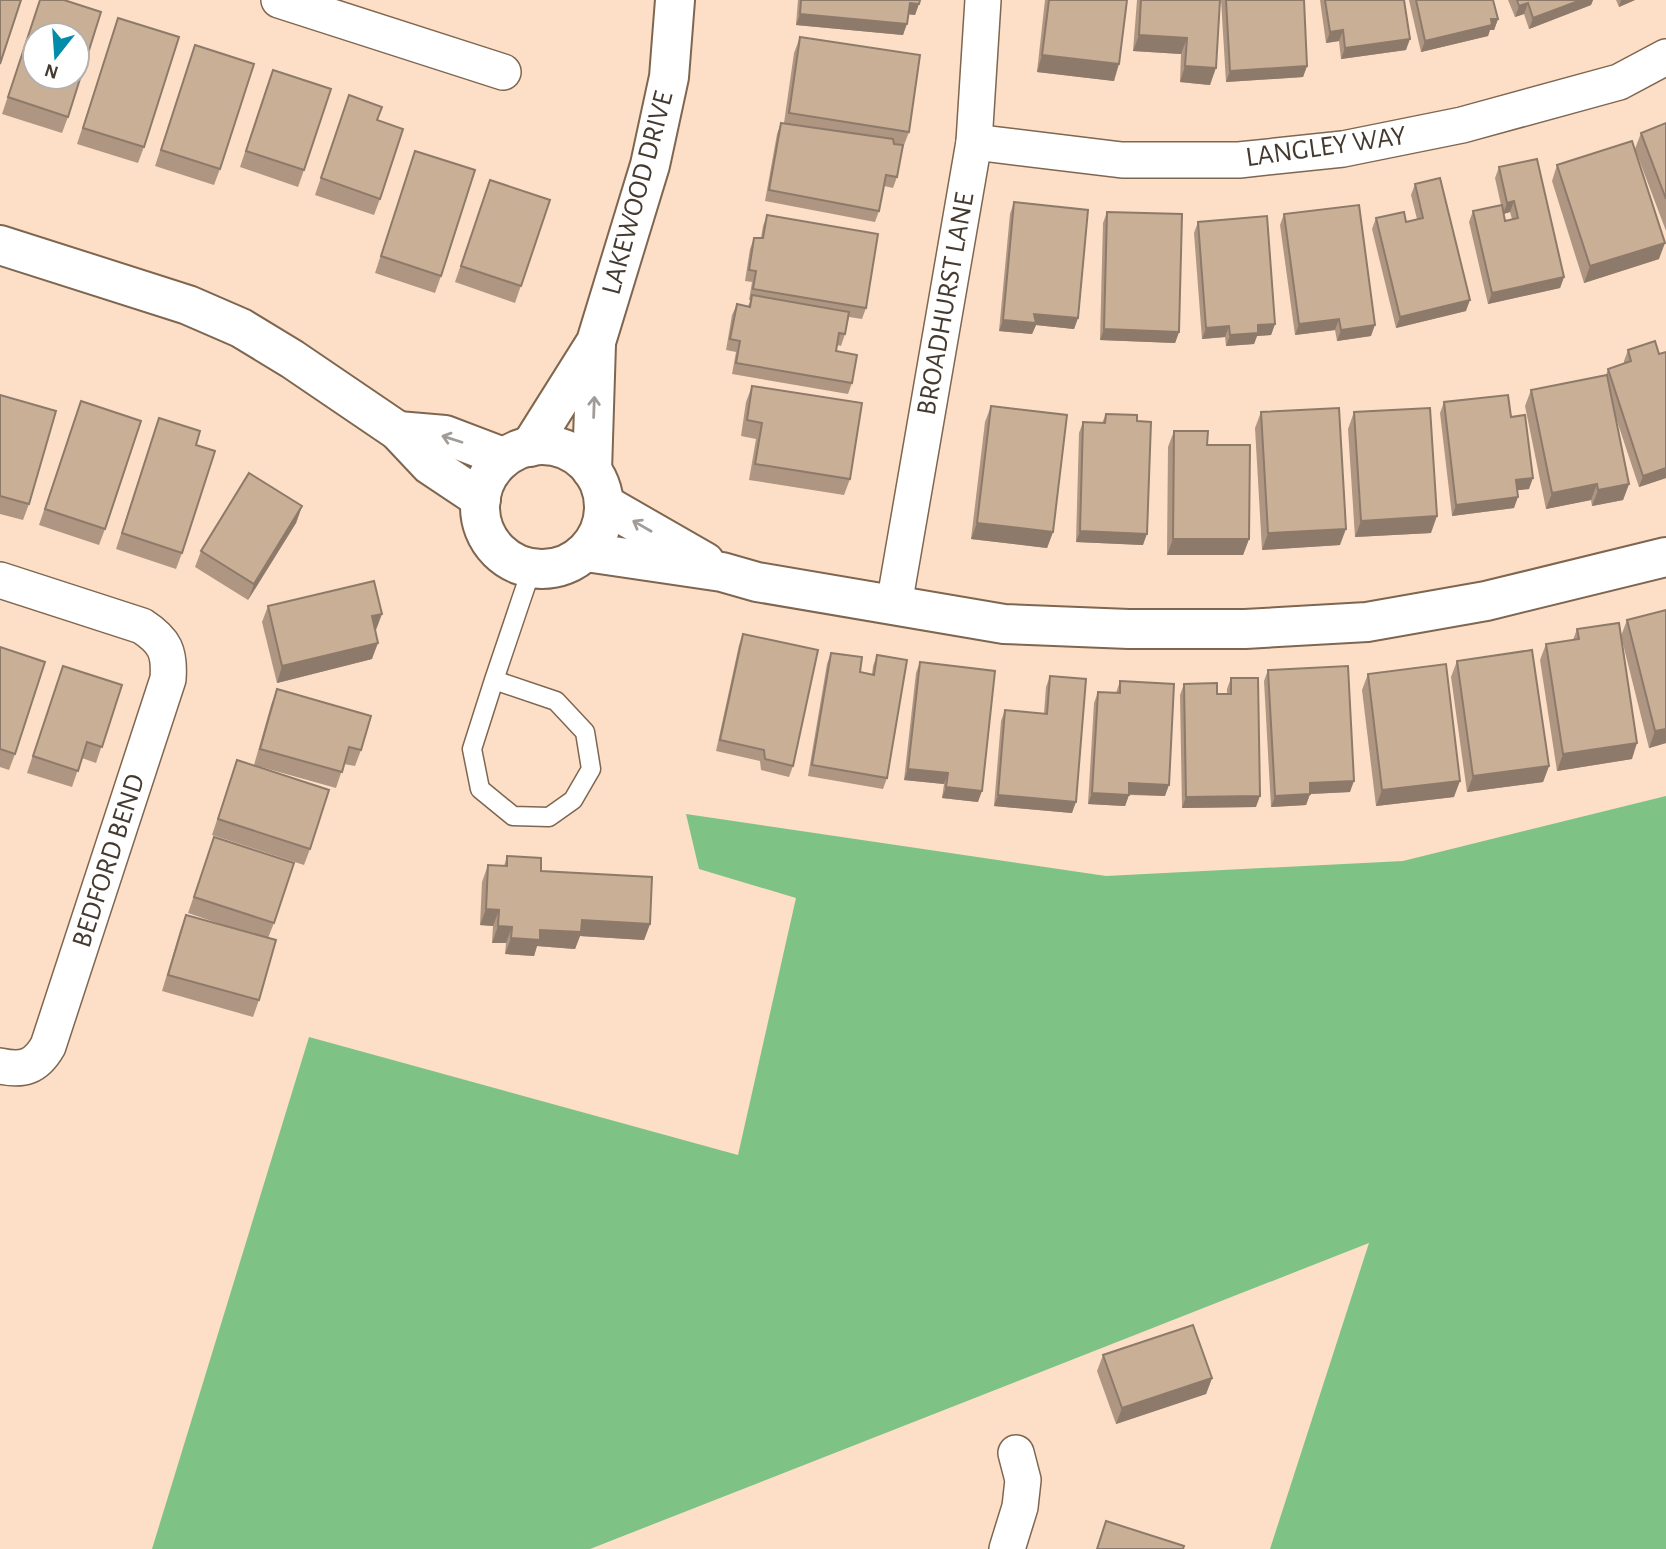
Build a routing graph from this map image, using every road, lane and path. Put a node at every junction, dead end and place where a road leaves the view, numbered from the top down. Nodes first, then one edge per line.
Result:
1 (279, 0) edge
2 (675, 0) edge
3 (983, 0) edge
4 (1666, 57) edge
5 (503, 72) dead end
6 (974, 142) junction
7 (0, 246) edge
8 (596, 342) junction
9 (398, 431) junction
10 (517, 452) junction
11 (598, 487) junction
12 (481, 499) junction
13 (586, 552) junction
14 (1666, 557) edge
15 (531, 568) junction
16 (722, 572) junction
17 (0, 580) edge
18 (894, 605) junction
19 (494, 680) junction
20 (15, 1066) edge
21 (1016, 1453) dead end
22 (1007, 1549) edge

1 - 5 street
2 - 8 street, LAKEWOOD DRIVE
3 - 6 street, BROADHURST LANE
4 - 6 street, LANGLEY WAY
6 - 18 street, BROADHURST LANE
7 - 9 street
8 - 10 street, LAKEWOOD DRIVE
11 -> 8 street, LAKEWOOD DRIVE
10 -> 9 street
9 - 12 street
10 - 11 street
10 - 12 street
11 - 13 street
16 -> 11 street
12 - 15 street
13 - 15 street
13 - 16 street
14 - 18 street
15 - 19 lane
16 - 18 street
17 - 20 street, BEDFORD BEND
19 - 19 lane
21 - 22 street

